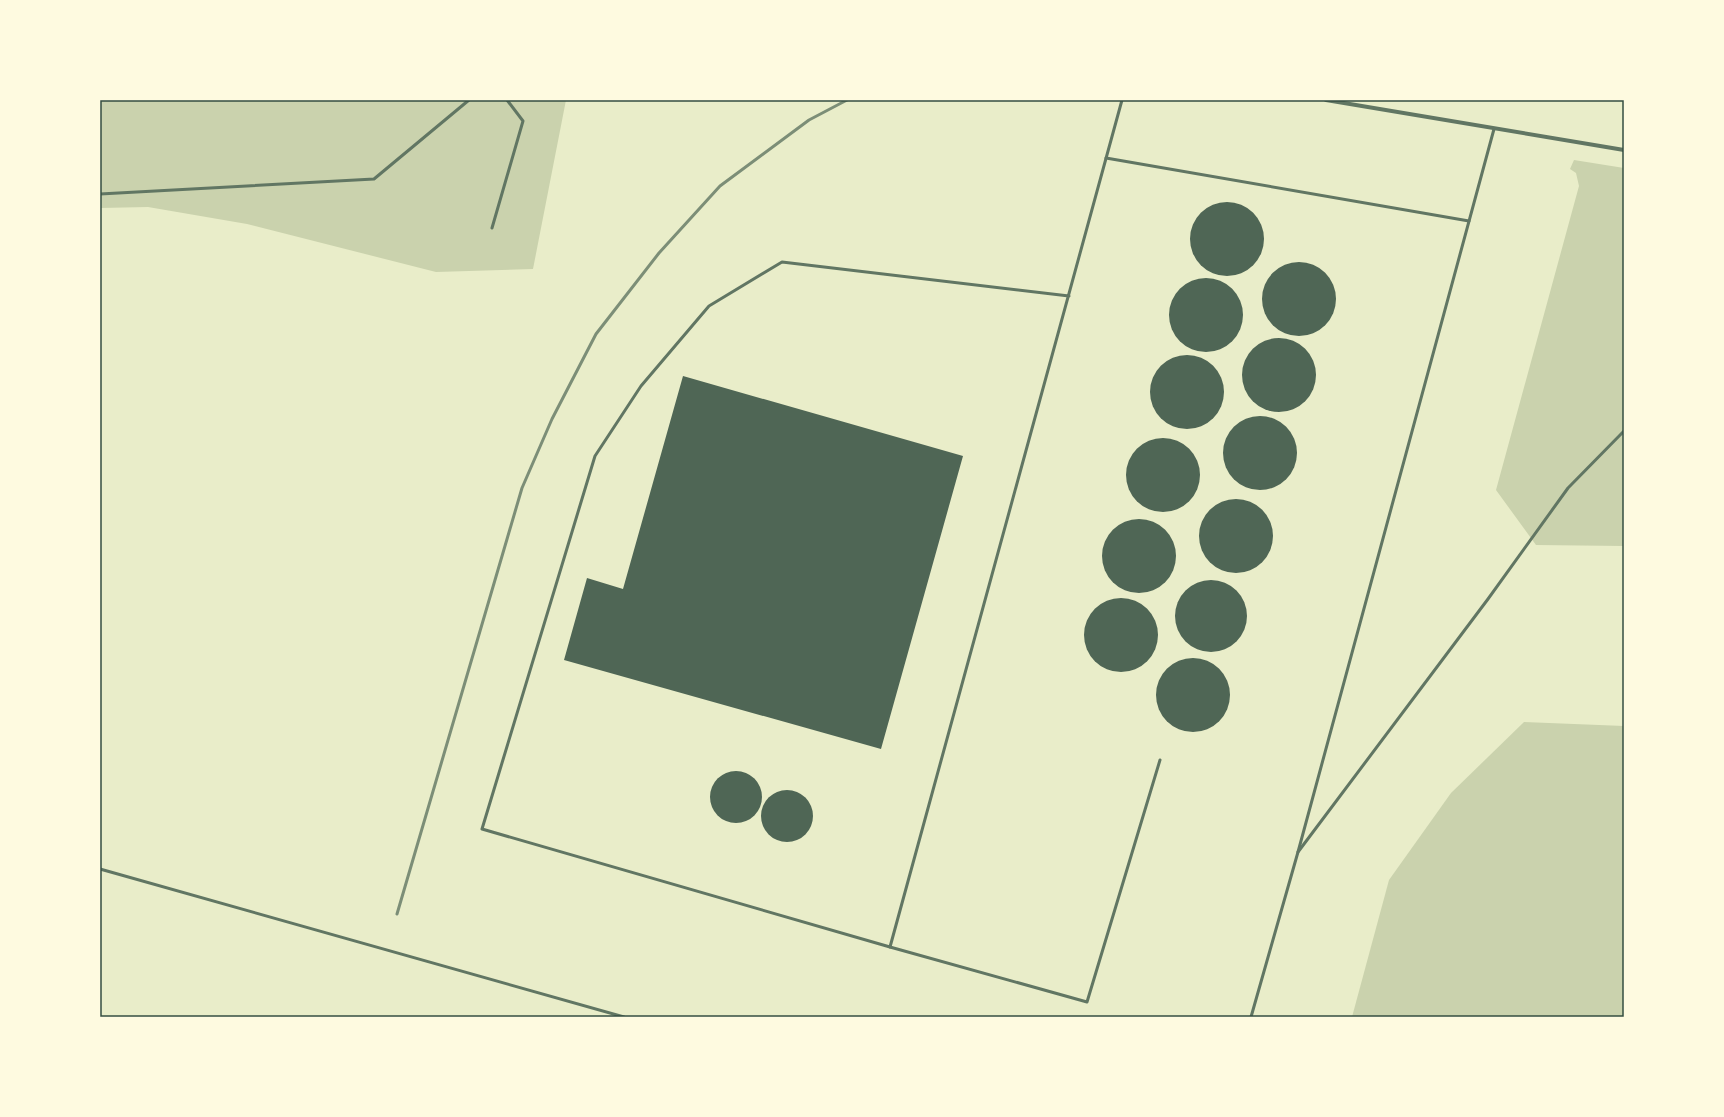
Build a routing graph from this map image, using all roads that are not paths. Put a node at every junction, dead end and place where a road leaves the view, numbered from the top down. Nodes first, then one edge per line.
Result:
1 (469, 100) edge
2 (507, 100) edge
3 (1122, 100) edge
4 (1326, 100) edge
5 (1494, 129) junction
6 (1624, 150) edge
7 (1106, 158) junction
8 (100, 194) edge
9 (1470, 221) junction
10 (492, 228) dead end
11 (1068, 296) junction
12 (1624, 431) edge
13 (1160, 760) dead end
14 (1298, 852) junction
15 (100, 869) edge
16 (890, 946) junction
17 (624, 1017) edge
18 (1251, 1017) edge

1 - 8 lane
2 - 10 lane
3 - 7 lane
4 - 5 street
5 - 6 street
5 - 9 lane
7 - 9 lane
7 - 11 lane
9 - 14 lane
11 - 16 lane
11 - 16 lane
12 - 14 lane
13 - 16 lane
14 - 18 lane
15 - 17 lane

